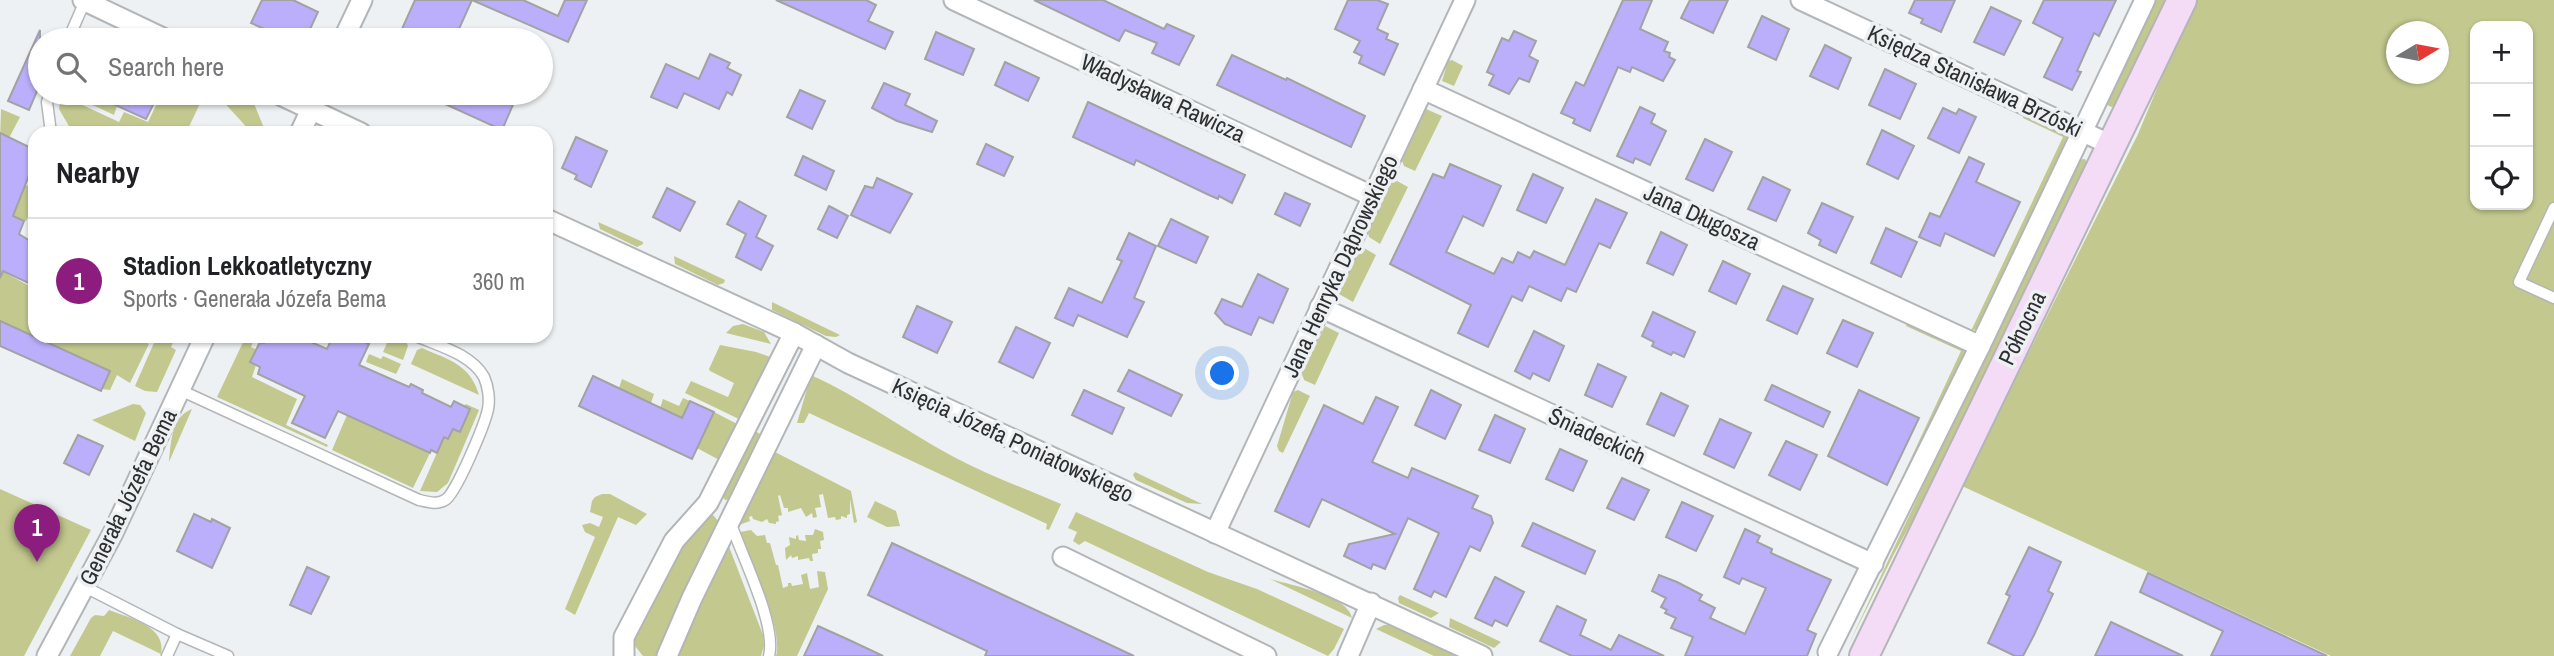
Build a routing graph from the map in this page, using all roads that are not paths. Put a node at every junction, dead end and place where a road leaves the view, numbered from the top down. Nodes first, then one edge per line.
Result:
1 (362, 0) edge
2 (954, 0) edge
3 (1465, 0) edge
4 (1801, 0) edge
5 (2145, 0) edge
6 (2182, 0) edge
7 (84, 1) edge
8 (73, 28) edge
9 (141, 28) edge
10 (349, 28) edge
11 (1423, 89) junction
12 (47, 105) edge
13 (313, 105) edge
14 (321, 105) edge
15 (50, 126) edge
16 (303, 126) edge
17 (350, 126) edge
18 (2083, 130) junction
19 (2112, 145) junction
20 (1372, 196) junction
21 (2554, 208) edge
22 (553, 222) edge
23 (2554, 298) edge
24 (1321, 307) junction
25 (793, 333) junction
26 (202, 343) edge
27 (432, 343) edge
28 (816, 345) junction
29 (1980, 346) junction
30 (180, 390) junction
31 (730, 522) junction
32 (1214, 533) junction
33 (1063, 557) dead end
34 (1874, 564) junction
35 (85, 587) junction
36 (1371, 603) junction
37 (177, 634) junction
38 (1828, 652) dead end
39 (47, 656) edge
40 (167, 656) edge
41 (228, 656) edge
42 (624, 656) edge
43 (667, 656) edge
44 (769, 656) edge
45 (1266, 656) edge
46 (1348, 656) edge
47 (1482, 656) edge
48 (1864, 656) edge

1 - 10 street
2 - 20 street, Władysława Rawicza
3 - 11 street, Jana Henryka Dąbrowskiego
4 - 18 street, Księdza Stanisława Brzóski
5 - 18 street, Północna
6 - 19 main road, Północna
7 - 8 lane
7 - 9 street
11 - 20 street, Jana Henryka Dąbrowskiego
11 - 29 street, Jana Długosza
12 - 15 lane
13 - 16 street
14 - 17 street
18 - 19 street, Księdza Stanisława Brzóski
18 - 29 street, Północna
19 - 48 main road, Północna
20 - 24 street, Jana Henryka Dąbrowskiego
21 - 23 lane
22 - 25 street, Księcia Józefa Poniatowskiego
24 - 32 street, Jana Henryka Dąbrowskiego
24 - 34 street, Śniadeckich
25 - 28 street, Księcia Józefa Poniatowskiego
25 - 42 street
26 - 30 street, Generała Józefa Bema
27 - 30 lane
28 - 31 street
28 - 32 street, Księcia Józefa Poniatowskiego
29 - 34 street, Północna
30 - 35 street, Generała Józefa Bema
31 - 43 street
31 - 44 lane
32 - 36 street, Księcia Józefa Poniatowskiego
33 - 45 street
34 - 38 street, Północna
35 - 37 lane
35 - 39 street, Generała Józefa Bema
36 - 46 street
36 - 47 street, Księcia Józefa Poniatowskiego
37 - 40 lane
37 - 41 lane

